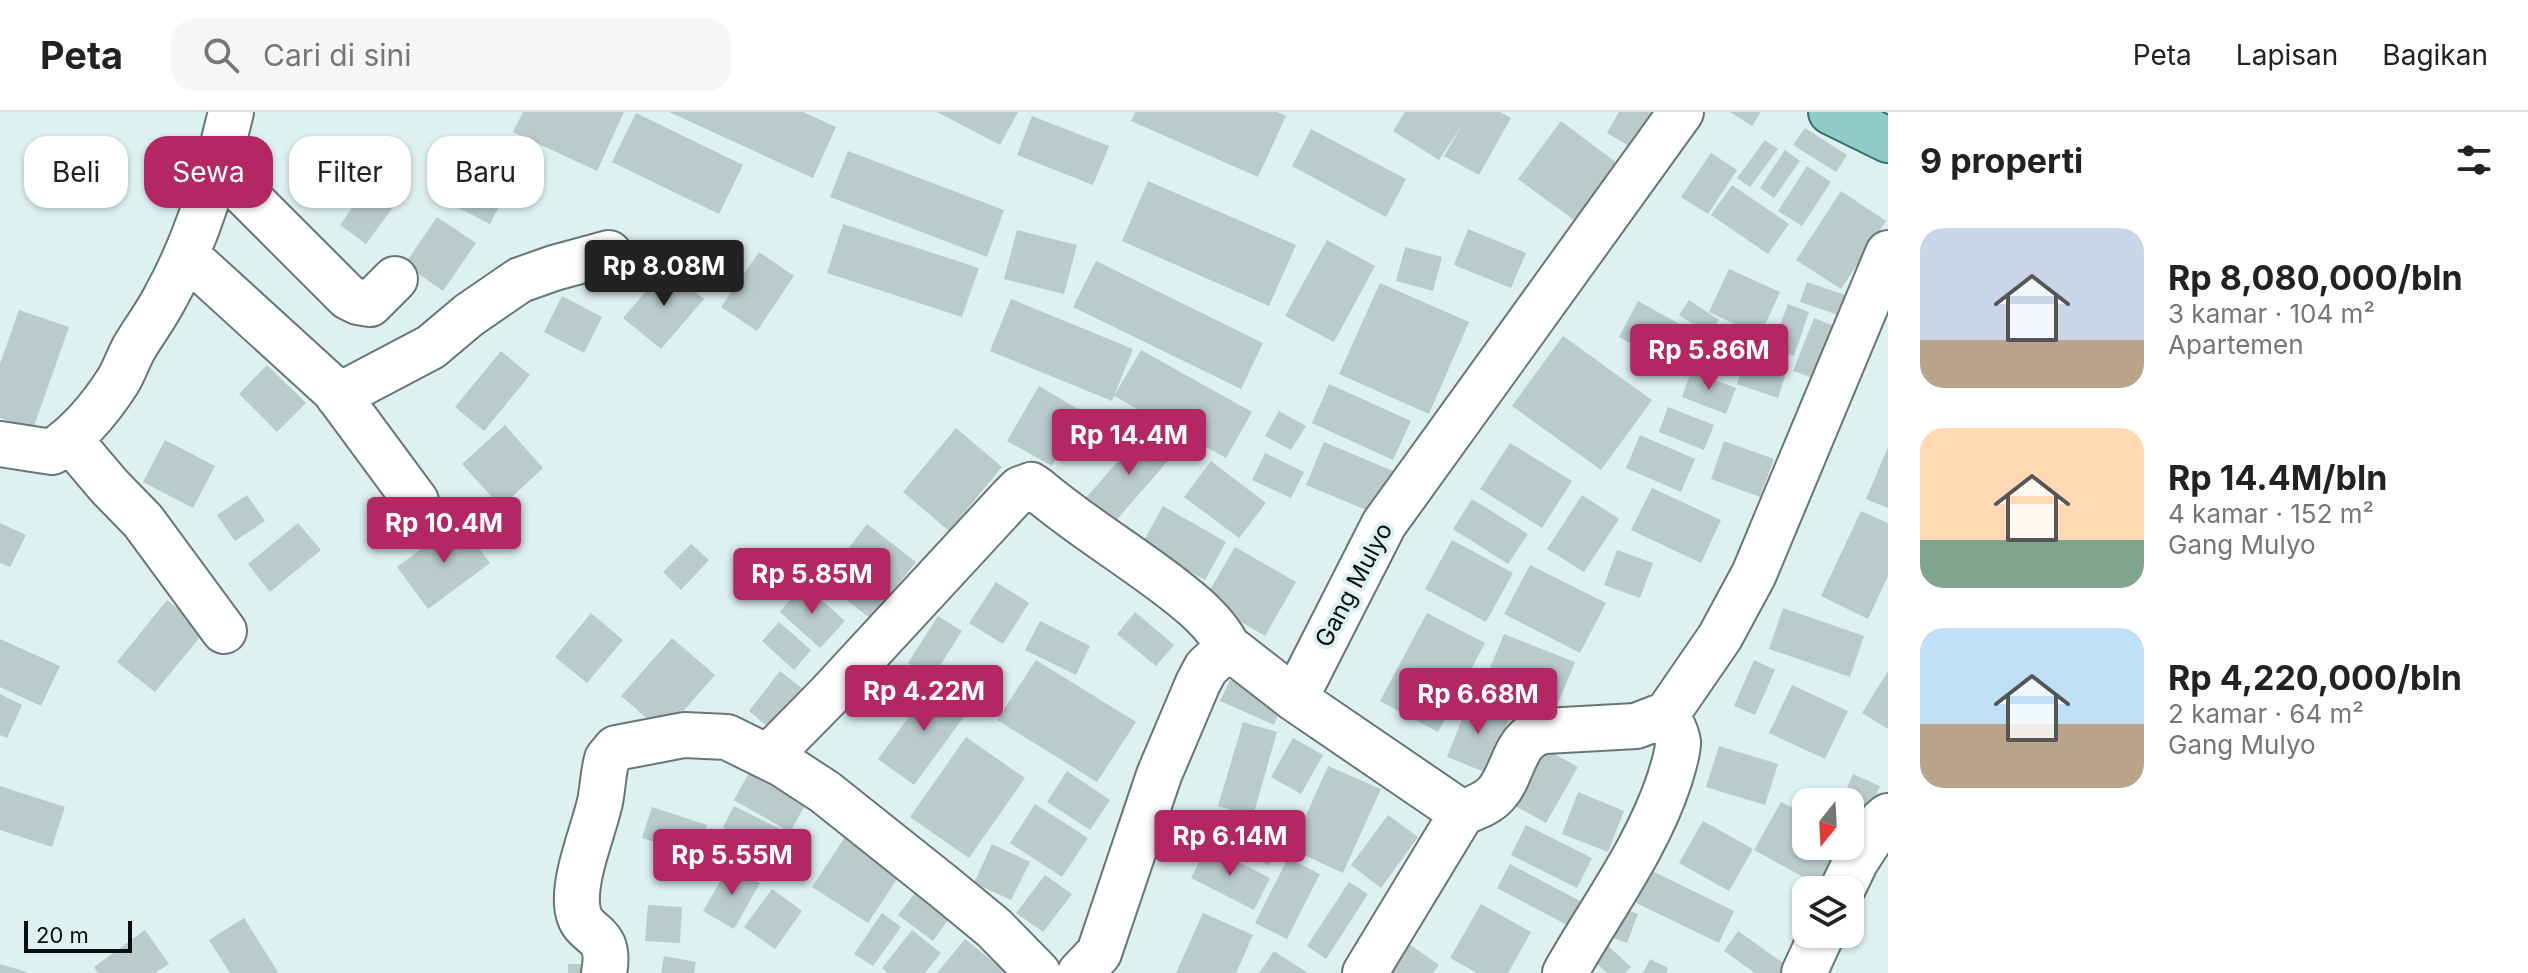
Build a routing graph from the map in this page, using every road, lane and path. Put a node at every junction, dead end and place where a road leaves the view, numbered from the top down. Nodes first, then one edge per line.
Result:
1 (231, 112) edge
2 (1681, 112) edge
3 (1831, 112) edge
4 (225, 136) edge
5 (1888, 140) edge
6 (203, 208) edge
7 (259, 208) edge
8 (609, 253) dead end
9 (1888, 253) edge
10 (186, 255) junction
11 (395, 279) dead end
12 (338, 396) junction
13 (81, 428) junction
14 (0, 444) edge
15 (416, 501) dead end
16 (224, 631) dead end
17 (1228, 647) junction
18 (1295, 699) junction
19 (1667, 714) junction
20 (768, 757) junction
21 (1462, 813) junction
22 (1888, 816) edge
23 (1849, 876) edge
24 (1816, 948) edge
25 (604, 973) edge
26 (1038, 973) edge
27 (1080, 973) edge
28 (1365, 973) edge
29 (1565, 973) edge
30 (1804, 973) edge

1 - 4 street
2 - 18 street, Gang Mulyo
3 - 5 main road
6 - 10 street
7 - 11 street
8 - 12 street
9 - 19 street
10 - 12 street
10 - 13 street
12 - 15 street
13 - 14 street
13 - 16 street
17 - 18 street
17 - 20 street
17 - 27 street
18 - 21 street
19 - 21 street
19 - 29 street
20 - 25 street
20 - 26 street
21 - 28 street
22 - 23 street
24 - 30 street

